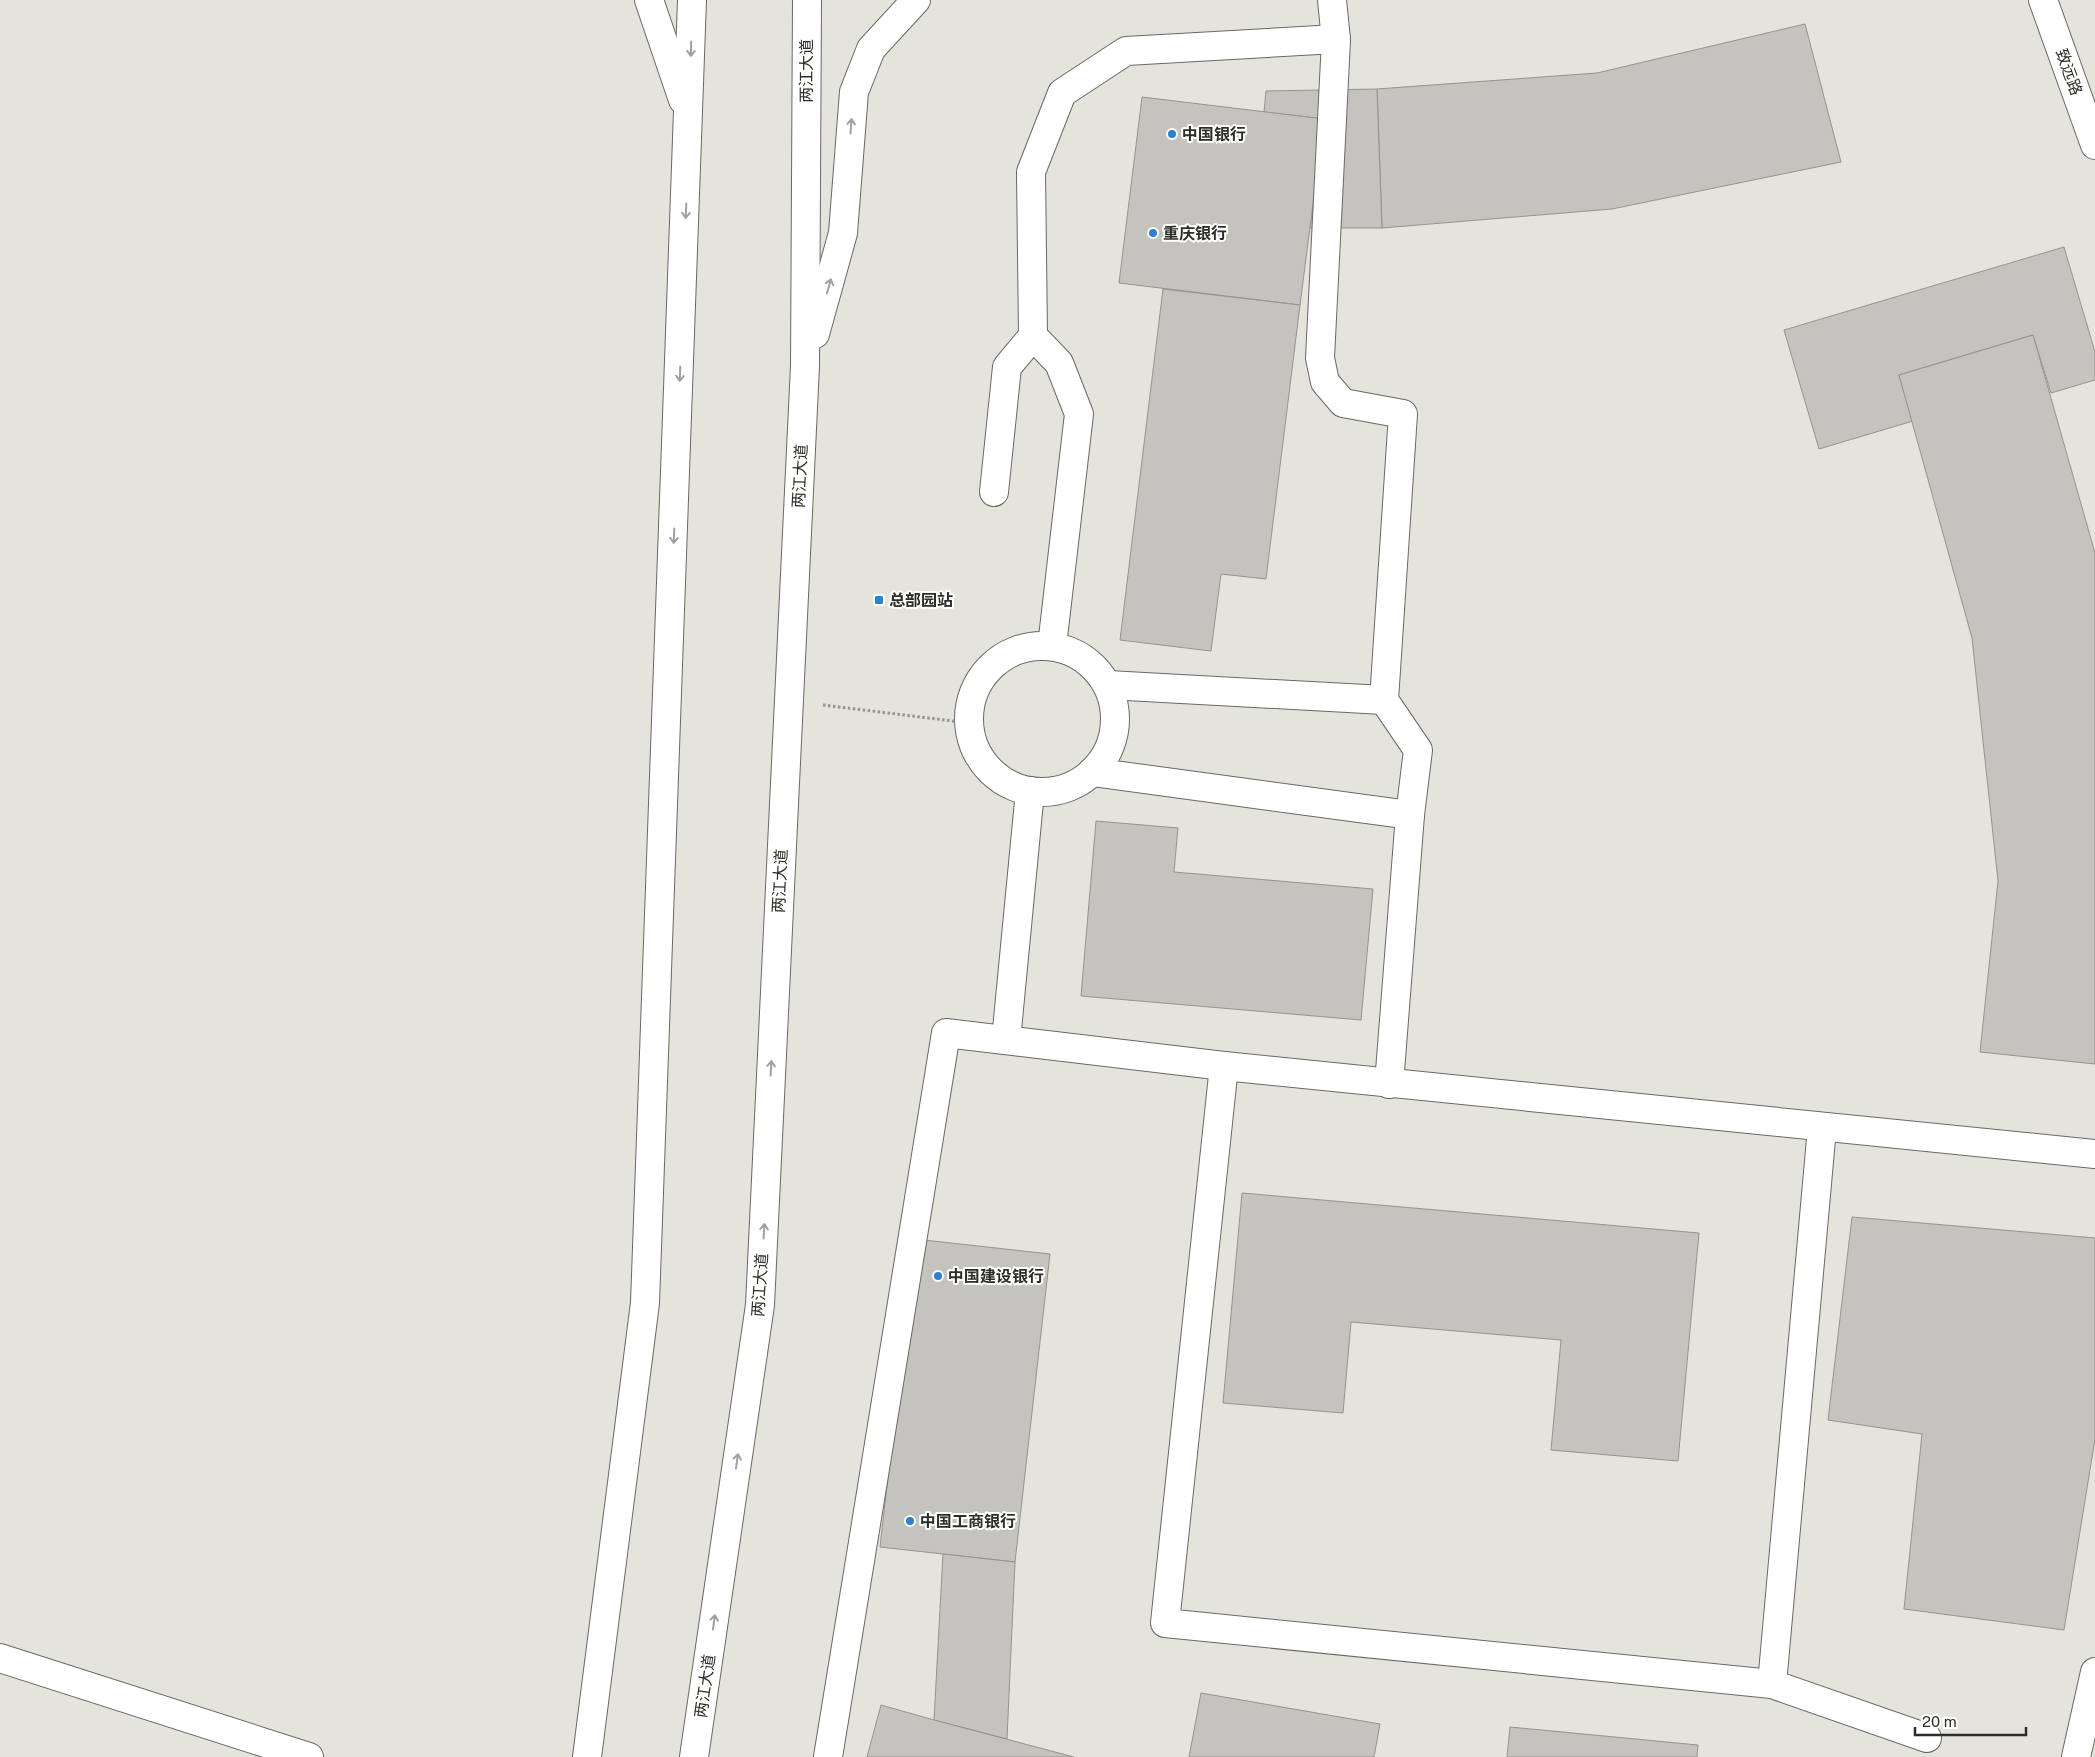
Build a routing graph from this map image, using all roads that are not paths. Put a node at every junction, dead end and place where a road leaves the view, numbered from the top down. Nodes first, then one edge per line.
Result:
1 (648, 0) edge
2 (692, 0) edge
3 (806, 0) edge
4 (916, 0) edge
5 (1332, 0) edge
6 (2043, 0) edge
7 (1336, 39) junction
8 (689, 117) junction
9 (2095, 145) edge
10 (1033, 336) junction
11 (806, 366) junction
12 (994, 492) dead end
13 (1052, 646) junction
14 (1108, 685) junction
15 (1384, 700) junction
16 (1092, 772) junction
17 (1030, 791) junction
18 (1410, 815) junction
19 (1006, 1040) junction
20 (1224, 1066) junction
21 (1389, 1084) junction
22 (1822, 1128) junction
23 (2095, 1154) edge
24 (0, 1658) edge
25 (2095, 1672) edge
26 (1772, 1684) junction
27 (1927, 1738) dead end
28 (309, 1757) edge
29 (588, 1757) edge
30 (694, 1757) edge
31 (828, 1757) edge
32 (2076, 1757) edge

1 - 8 main road
2 -> 8 main road
3 - 11 main road, 两江大道
11 -> 4 main road
5 - 7 main road
6 - 9 main road, 致远路
7 - 10 main road
7 - 15 main road
8 -> 29 main road
10 - 12 main road
10 - 13 main road
30 -> 11 main road, 两江大道
13 - 14 main road
13 - 17 main road
14 - 15 main road
14 - 16 main road
15 - 18 main road
16 - 17 main road
16 - 18 main road
17 - 19 main road
18 - 21 main road
19 - 20 main road
19 - 31 main road
20 - 21 main road
20 - 26 main road
21 - 22 main road
22 - 23 main road
22 - 26 main road
24 - 28 main road
25 - 32 main road
26 - 27 main road

